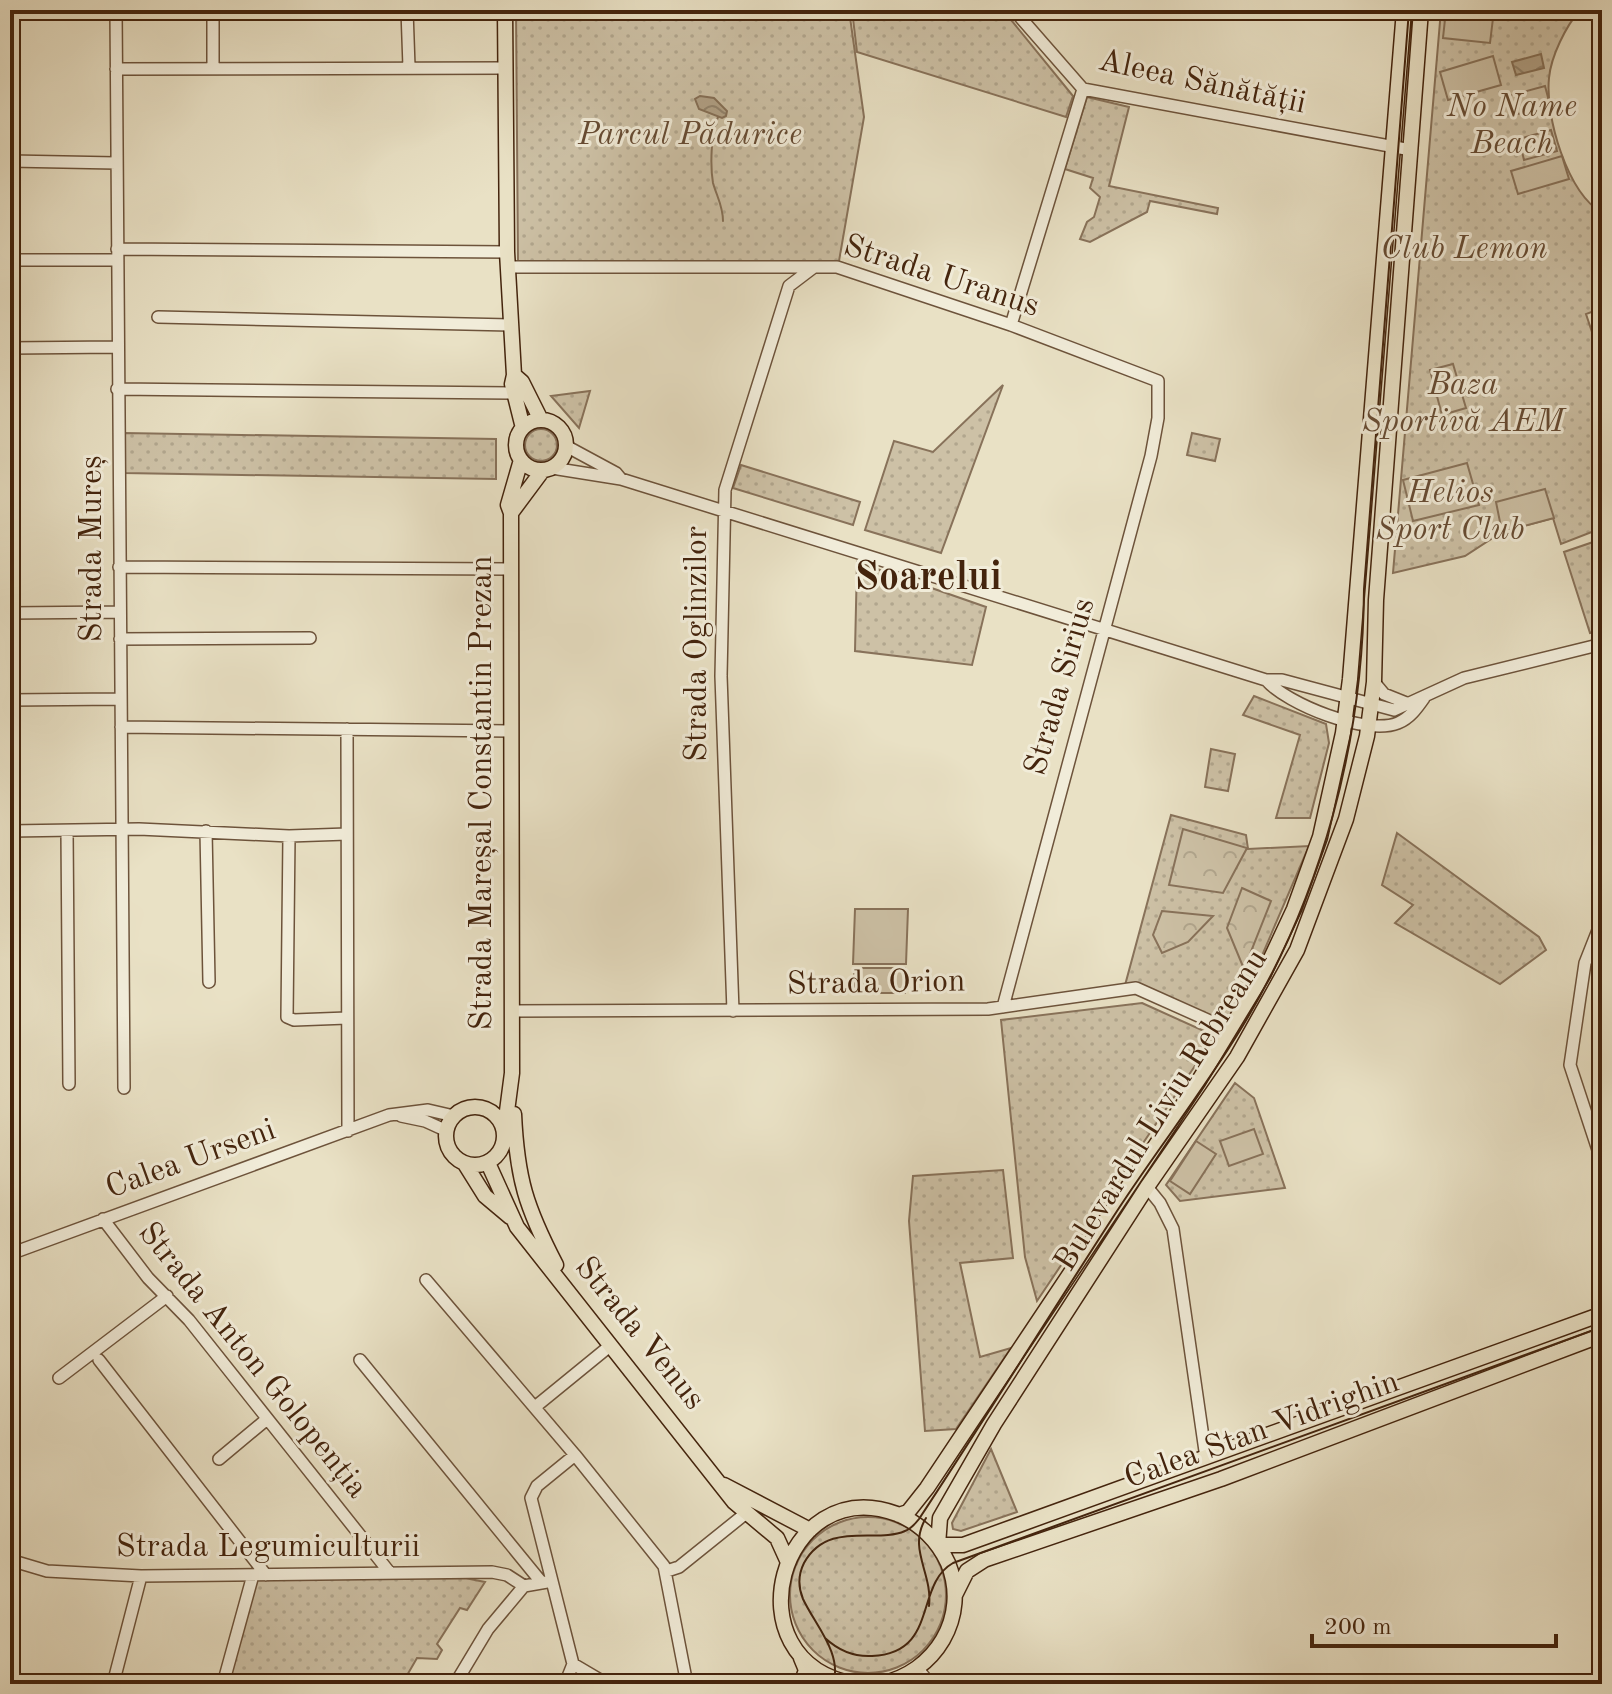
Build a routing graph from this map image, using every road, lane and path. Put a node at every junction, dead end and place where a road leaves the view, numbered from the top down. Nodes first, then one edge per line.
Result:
1 (116, 10) edge
2 (213, 10) edge
3 (407, 10) edge
4 (505, 10) edge
5 (1014, 10) edge
6 (1404, 10) edge
7 (1421, 10) edge
8 (213, 67) junction
9 (409, 67) junction
10 (505, 68) junction
11 (116, 69) junction
12 (1083, 89) junction
13 (1391, 147) junction
14 (1411, 150) junction
15 (10, 161) edge
16 (116, 163) junction
17 (117, 254) junction
18 (10, 260) edge
19 (508, 260) junction
20 (814, 266) junction
21 (779, 267) junction
22 (789, 286) junction
23 (158, 317) dead end
24 (511, 325) junction
25 (1011, 325) junction
26 (117, 347) junction
27 (10, 348) edge
28 (514, 375) junction
29 (1158, 381) joint
30 (117, 389) junction
31 (513, 393) junction
32 (541, 420) junction
33 (523, 428) junction
34 (566, 446) junction
35 (521, 460) junction
36 (548, 469) junction
37 (621, 479) junction
38 (724, 509) junction
39 (511, 513) junction
40 (119, 567) junction
41 (510, 569) junction
42 (119, 612) junction
43 (10, 613) edge
44 (1105, 628) junction
45 (310, 638) dead end
46 (120, 639) junction
47 (1602, 644) edge
48 (1266, 680) junction
49 (1374, 682) junction
50 (1348, 696) junction
51 (1424, 698) junction
52 (120, 699) junction
53 (10, 700) edge
54 (1372, 704) junction
55 (1409, 704) junction
56 (1345, 720) junction
57 (1369, 726) junction
58 (121, 727) junction
59 (347, 729) junction
60 (510, 731) junction
61 (124, 830) junction
62 (10, 831) edge
63 (67, 831) junction
64 (206, 831) junction
65 (347, 834) junction
66 (289, 836) junction
67 (1602, 920) edge
68 (209, 982) dead end
69 (1003, 1007) junction
70 (512, 1011) junction
71 (733, 1011) junction
72 (347, 1018) junction
73 (1230, 1030) junction
74 (512, 1076) junction
75 (69, 1084) dead end
76 (124, 1088) dead end
77 (488, 1110) junction
78 (389, 1115) junction
79 (454, 1116) junction
80 (348, 1131) junction
81 (447, 1131) junction
82 (504, 1134) junction
83 (1602, 1162) edge
84 (488, 1163) junction
85 (465, 1164) junction
86 (1147, 1187) junction
87 (510, 1217) junction
88 (103, 1219) junction
89 (10, 1254) edge
90 (426, 1280) dead end
91 (567, 1287) junction
92 (167, 1296) junction
93 (1602, 1314) edge
94 (1602, 1335) edge
95 (611, 1345) junction
96 (99, 1360) dead end
97 (360, 1360) dead end
98 (59, 1378) dead end
99 (535, 1407) junction
100 (267, 1419) junction
101 (575, 1455) junction
102 (1206, 1458) junction
103 (219, 1459) dead end
104 (724, 1485) junction
105 (745, 1514) junction
106 (899, 1515) junction
107 (810, 1530) junction
108 (938, 1545) junction
109 (10, 1560) edge
110 (787, 1560) junction
111 (667, 1571) junction
112 (390, 1573) junction
113 (253, 1575) junction
114 (266, 1575) junction
115 (141, 1576) junction
116 (546, 1582) junction
117 (524, 1586) junction
118 (955, 1595) junction
119 (797, 1650) junction
120 (573, 1664) junction
121 (918, 1669) junction
122 (835, 1679) junction
123 (113, 1684) edge
124 (223, 1684) edge
125 (455, 1684) edge
126 (565, 1684) edge
127 (607, 1684) edge
128 (687, 1684) edge
129 (801, 1684) edge
130 (819, 1684) edge
131 (854, 1684) edge
132 (880, 1684) edge
133 (930, 1684) edge

1 - 11 street, Strada Mureș
2 - 8 street
3 - 9 street
4 - 10 main road
5 - 12 street, Aleea Sănătății
6 - 13 main road, Bulevardul Liviu Rebreanu
7 - 14 main road, Bulevardul Liviu Rebreanu
8 - 9 street
8 - 11 street
9 - 10 street
10 - 19 main road
11 - 16 street, Strada Mureș
12 - 13 street, Aleea Sănătății
12 - 25 street
13 - 14 street, Aleea Sănătății
13 - 50 main road, Bulevardul Liviu Rebreanu
14 - 49 main road, Bulevardul Liviu Rebreanu
15 - 16 street
16 - 17 street, Strada Mureș
17 - 18 street, Strada Uranus
17 - 19 street, Strada Uranus
17 - 26 street, Strada Mureș
19 - 21 street, Strada Uranus
19 - 24 main road
20 - 21 street, Strada Uranus
20 - 22 street
20 - 25 street, Strada Uranus
21 - 22 street
22 - 38 street, Strada Oglinzilor
23 - 24 street
24 - 28 main road
25 - 29 street, Strada Uranus
26 - 27 street
26 - 30 street, Strada Mureș
28 - 31 main road
28 - 32 main road
29 - 44 street, Strada Sirius
30 - 31 street
30 - 40 street, Strada Mureș
31 - 33 main road
32 - 33 main road
32 - 34 main road
33 - 35 main road
34 - 36 main road
34 - 37 street
35 - 36 main road
35 - 39 main road, Strada Mareșal Constantin Prezan
36 - 37 street
36 - 39 main road, Strada Mareșal Constantin Prezan
37 - 38 street
38 - 44 street
38 - 71 street, Strada Oglinzilor
39 - 41 main road, Strada Mareșal Constantin Prezan
40 - 41 street
40 - 42 street, Strada Mureș
41 - 60 main road, Strada Mareșal Constantin Prezan
42 - 43 street
42 - 46 street, Strada Mureș
44 - 48 street
44 - 69 street, Strada Sirius
45 - 46 street
46 - 52 street, Strada Mureș
47 - 51 street
48 - 50 street
48 - 56 street
49 - 54 main road, Bulevardul Liviu Rebreanu
49 - 55 street
50 - 54 street
50 - 56 main road, Bulevardul Liviu Rebreanu
51 - 55 street
51 - 57 street
52 - 53 street
52 - 58 street, Strada Mureș
54 - 55 street
54 - 57 main road, Bulevardul Liviu Rebreanu
56 - 57 street
56 - 73 main road, Bulevardul Liviu Rebreanu
57 - 86 main road, Bulevardul Liviu Rebreanu
58 - 59 street
58 - 61 street, Strada Mureș
59 - 60 street
59 - 65 street
60 - 70 main road, Strada Mareșal Constantin Prezan
61 - 63 street
61 - 64 street
61 - 76 street, Strada Mureș
62 - 63 street
63 - 75 street
64 - 66 street
64 - 68 street
65 - 66 street
65 - 72 street
66 - 72 street
67 - 83 street
69 - 71 street, Strada Orion
69 - 73 street, Strada Orion
70 - 71 street, Strada Orion
70 - 74 main road, Strada Mareșal Constantin Prezan
72 - 80 street
73 - 106 main road, Bulevardul Liviu Rebreanu
74 - 77 main road, Strada Mareșal Constantin Prezan
74 - 82 main road, Strada Mareșal Constantin Prezan
74 - 91 main road
77 - 79 main road
77 - 82 main road
78 - 79 street, Calea Urseni
78 - 80 street, Calea Urseni
78 - 81 street
79 - 81 main road
80 - 88 street, Calea Urseni
81 - 85 main road
82 - 84 main road
84 - 85 main road
84 - 87 main road, Strada Venus
85 - 87 main road, Strada Venus
86 - 102 street
86 - 108 main road, Bulevardul Liviu Rebreanu
87 - 91 main road, Strada Venus
88 - 89 street, Calea Urseni
88 - 92 street, Strada Anton Golopenția
90 - 99 street
91 - 95 main road, Strada Venus
92 - 98 street
92 - 100 street, Strada Anton Golopenția
93 - 102 main road, Calea Stan Vidrighin
94 - 118 main road, Calea Stan Vidrighin
95 - 99 street
95 - 104 main road, Strada Venus
96 - 114 street
97 - 116 street
99 - 101 street
100 - 103 street
100 - 112 street, Strada Anton Golopenția
101 - 111 street
101 - 116 street
102 - 108 main road, Calea Stan Vidrighin
104 - 105 main road, Strada Venus
104 - 107 main road, Strada Venus
105 - 110 main road, Strada Venus
105 - 111 street
106 - 107 main road
106 - 108 main road
107 - 110 main road
108 - 118 main road
109 - 115 street, Strada Legumiculturii
110 - 119 main road
111 - 128 street
112 - 114 street, Strada Legumiculturii
112 - 117 street, Strada Legumiculturii
113 - 114 street, Strada Legumiculturii
113 - 115 street, Strada Legumiculturii
113 - 124 street
115 - 123 street
116 - 117 street
116 - 120 street
117 - 125 street
118 - 121 main road
119 - 122 main road
119 - 129 main road
120 - 126 street
120 - 127 street
121 - 132 main road
121 - 133 street
122 - 130 main road
122 - 131 main road

